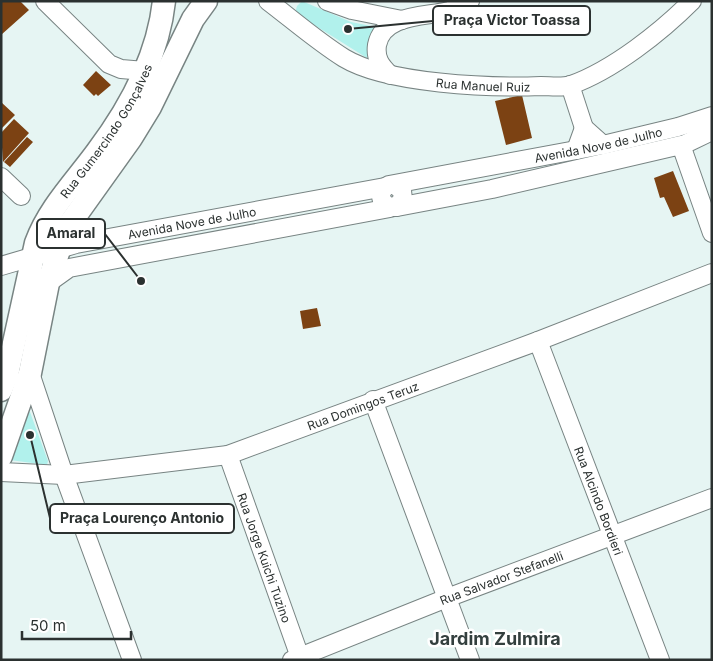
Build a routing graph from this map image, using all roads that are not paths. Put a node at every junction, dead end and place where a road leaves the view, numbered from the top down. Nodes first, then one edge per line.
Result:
1 (45, 1) edge
2 (164, 1) edge
3 (206, 1) edge
4 (268, 1) edge
5 (327, 1) edge
6 (470, 1) edge
7 (692, 1) edge
8 (402, 20) junction
9 (145, 71) junction
10 (390, 75) junction
11 (570, 85) junction
12 (712, 116) edge
13 (678, 127) junction
14 (584, 128) junction
15 (712, 131) edge
16 (603, 144) junction
17 (683, 144) junction
18 (576, 150) junction
19 (1, 177) edge
20 (390, 186) junction
21 (21, 196) dead end
22 (393, 207) junction
23 (712, 233) edge
24 (58, 248) junction
25 (34, 255) junction
26 (1, 266) edge
27 (712, 274) edge
28 (48, 283) junction
29 (538, 341) junction
30 (30, 373) junction
31 (1, 390) edge
32 (373, 400) junction
33 (228, 455) junction
34 (1, 456) edge
35 (1, 472) edge
36 (64, 475) junction
37 (712, 498) edge
38 (613, 535) junction
39 (447, 598) junction
40 (298, 659) edge
41 (132, 660) edge
42 (470, 660) edge
43 (660, 660) edge

1 - 9 street
2 - 9 main road, Rua Gumercindo Gonçalves
3 - 24 main road, Rua Gumercindo Gonçalves
4 - 10 street, Rua Manuel Ruiz
5 - 8 street
6 - 8 street
7 - 11 street, Rua Manuel Ruiz
8 - 10 street
9 - 25 main road, Rua Gumercindo Gonçalves
10 - 11 street, Rua Manuel Ruiz
11 - 14 street
12 - 13 street, Avenida Nove de Julho
13 - 16 street, Avenida Nove de Julho
13 - 17 street
14 - 16 street
14 - 18 street
15 - 17 street, Avenida Nove de Julho
16 - 18 street, Avenida Nove de Julho
17 - 22 street, Avenida Nove de Julho
17 - 23 street
18 - 20 street, Avenida Nove de Julho
19 - 21 street
20 - 22 street
20 - 24 street, Avenida Nove de Julho
22 - 28 street, Avenida Nove de Julho
24 - 25 street, Avenida Nove de Julho
24 - 28 main road, Rua Gumercindo Gonçalves
25 - 26 street, Avenida Nove de Julho
25 - 31 main road, Rua Gumercindo Gonçalves
27 - 29 street, Rua Domingos Teruz
28 - 30 main road, Rua Gumercindo Gonçalves
29 - 32 street, Rua Domingos Teruz
29 - 38 street, Rua Alcindo Bordieri
30 - 34 main road, Rua Gumercindo Gonçalves
30 - 36 street
32 - 33 street, Rua Domingos Teruz
32 - 39 street
33 - 36 street, Rua Domingos Teruz
33 - 40 street, Rua Jorge Kuichi Tuzino
35 - 36 street, Rua Domingos Teruz
36 - 41 street
37 - 38 street, Rua Salvador Stefanelli
38 - 39 street, Rua Salvador Stefanelli
38 - 43 street, Rua Alcindo Bordieri
39 - 40 street, Rua Salvador Stefanelli
39 - 42 street

